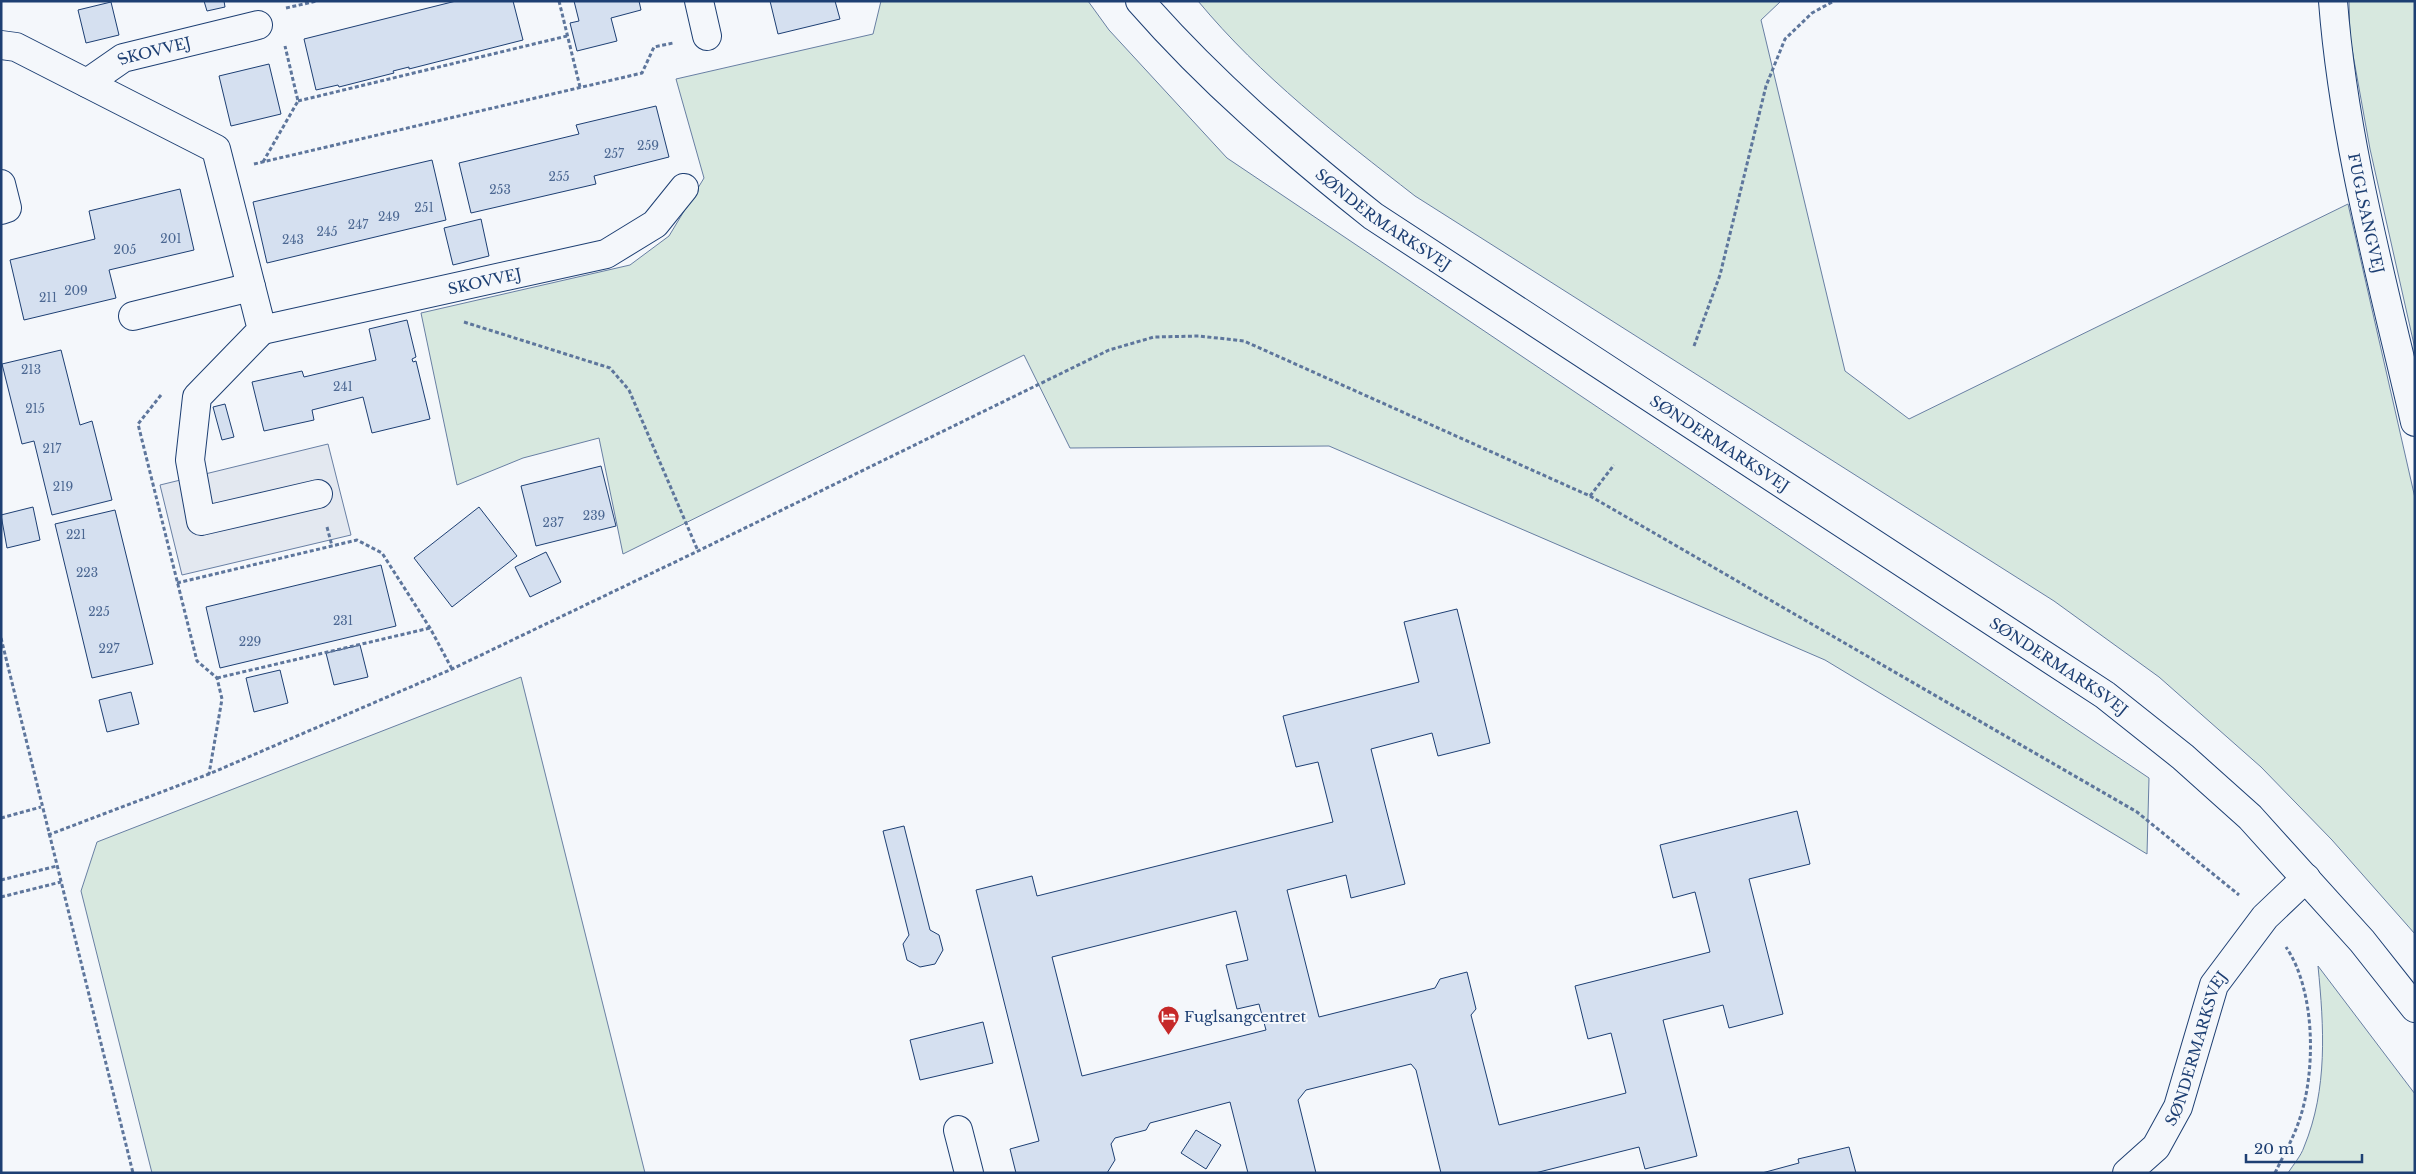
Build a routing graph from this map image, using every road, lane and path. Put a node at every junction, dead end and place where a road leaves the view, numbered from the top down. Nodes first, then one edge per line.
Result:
1 (559, 1) edge
2 (699, 1) edge
3 (1140, 1) edge
4 (1834, 1) edge
5 (2334, 1) edge
6 (258, 25) dead end
7 (568, 36) junction
8 (707, 36) joint
9 (283, 38) dead end
10 (1, 45) edge
11 (87, 83) junction
12 (580, 87) junction
13 (298, 102) junction
14 (263, 162) junction
15 (222, 171) junction
16 (1, 184) edge
17 (684, 188) dead end
18 (1, 210) edge
19 (251, 287) junction
20 (418, 296) junction
21 (133, 316) dead end
22 (262, 330) junction
23 (1694, 346) dead end
24 (197, 397) junction
25 (2415, 422) edge
26 (1614, 465) dead end
27 (318, 494) dead end
28 (1590, 496) junction
29 (698, 551) junction
30 (177, 583) junction
31 (430, 628) junction
32 (1, 638) edge
33 (452, 668) junction
34 (217, 678) junction
35 (208, 774) junction
36 (42, 807) junction
37 (1, 818) edge
38 (48, 835) junction
39 (57, 866) junction
40 (2306, 878) junction
41 (1, 880) edge
42 (61, 882) junction
43 (1, 897) edge
44 (2265, 917) junction
45 (2415, 1008) edge
46 (958, 1130) dead end
47 (133, 1173) edge
48 (969, 1173) edge
49 (2127, 1173) edge
50 (2274, 1173) edge

1 - 7 path
2 - 8 street
3 - 40 street, SØNDERMARKSVEJ
4 - 23 path
5 - 25 street, FUGLSANGVEJ
6 - 11 street, SKOVVEJ
7 - 12 path
7 - 13 path
8 - 12 path
9 - 13 path
10 - 11 street
11 - 15 street
12 - 14 path
13 - 14 path
14 - 15 path
15 - 19 street
16 - 18 street
17 - 20 street, SKOVVEJ
19 - 21 street
19 - 22 street
20 - 22 street, SKOVVEJ
20 - 29 path
22 - 24 street
24 - 27 street
24 - 30 path
26 - 28 path
28 - 29 path
28 - 44 path
29 - 33 path
30 - 31 path
30 - 34 path
31 - 33 path
31 - 34 path
32 - 36 path
33 - 35 path
34 - 35 path
35 - 38 path
36 - 37 path
36 - 38 path
38 - 39 path
39 - 41 path
39 - 42 path
40 - 44 street, SØNDERMARKSVEJ
40 - 45 street, SØNDERMARKSVEJ
42 - 43 path
42 - 47 path
44 - 49 street, SØNDERMARKSVEJ
44 - 50 path
46 - 48 street

